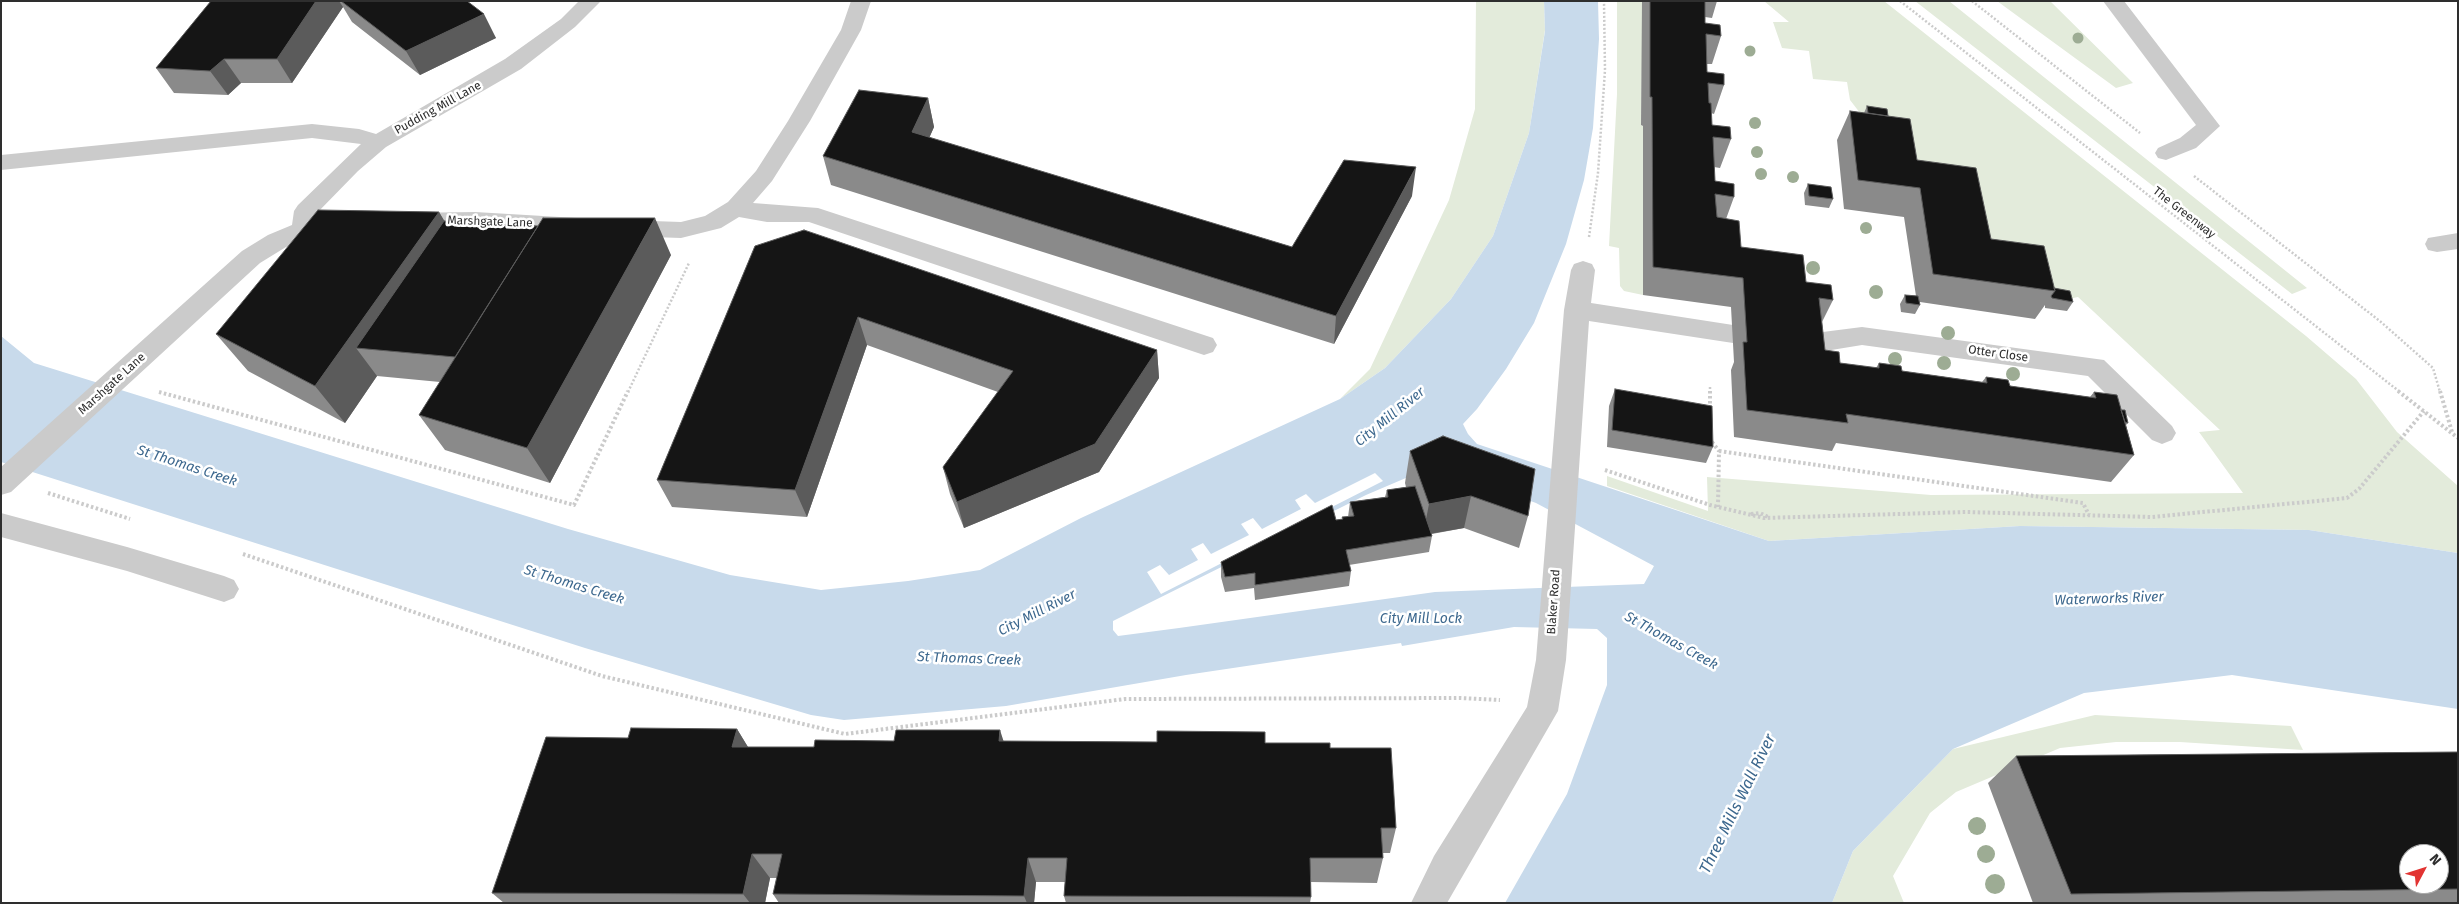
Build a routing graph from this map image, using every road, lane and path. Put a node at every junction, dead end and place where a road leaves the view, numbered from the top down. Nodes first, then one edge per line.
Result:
1 (861, 1) edge
2 (1604, 1) edge
3 (1900, 1) edge
4 (1972, 1) edge
5 (2113, 1) edge
6 (562, 2) edge
7 (589, 4) edge
8 (378, 142) junction
9 (2166, 154) junction
10 (1, 163) edge
11 (736, 208) junction
12 (303, 230) junction
13 (671, 231) junction
14 (1583, 270) joint
15 (1576, 310) junction
16 (1732, 334) dead end
17 (1807, 344) edge
18 (1204, 345) dead end
19 (137, 361) junction
20 (1710, 387) dead end
21 (2424, 411) junction
22 (1710, 414) edge
23 (2162, 433) dead end
24 (2452, 433) junction
25 (2458, 438) edge
26 (1710, 440) edge
27 (1718, 451) junction
28 (1566, 460) junction
29 (4, 482) edge
30 (40, 490) dead end
31 (1718, 507) junction
32 (2089, 515) junction
33 (134, 520) dead end
34 (1, 525) edge
35 (237, 552) dead end
36 (224, 589) dead end
37 (1502, 700) dead end
38 (1428, 903) edge

1 - 11 street, Marshgate Lane
2 - 14 path
3 - 21 path, The Greenway
4 - 9 path
5 - 9 street
6 - 7 street
7 - 8 street, Pudding Mill Lane
8 - 10 street
8 - 12 street, Pudding Mill Lane
9 - 24 path
11 - 13 street, Marshgate Lane
11 - 18 street
12 - 13 street, Marshgate Lane
12 - 19 street, Marshgate Lane
13 - 19 path
14 - 15 street, Blaker Road
15 - 16 street
15 - 28 street, Blaker Road
17 - 23 street, Otter Close
19 - 29 street, Marshgate Lane
20 - 22 path
21 - 24 path, The Greenway
21 - 32 path
24 - 25 path, The Greenway
26 - 27 path
27 - 31 path
27 - 32 path
28 - 31 path
28 - 38 street, Blaker Road
30 - 33 path
31 - 32 path
34 - 36 street
35 - 37 path

